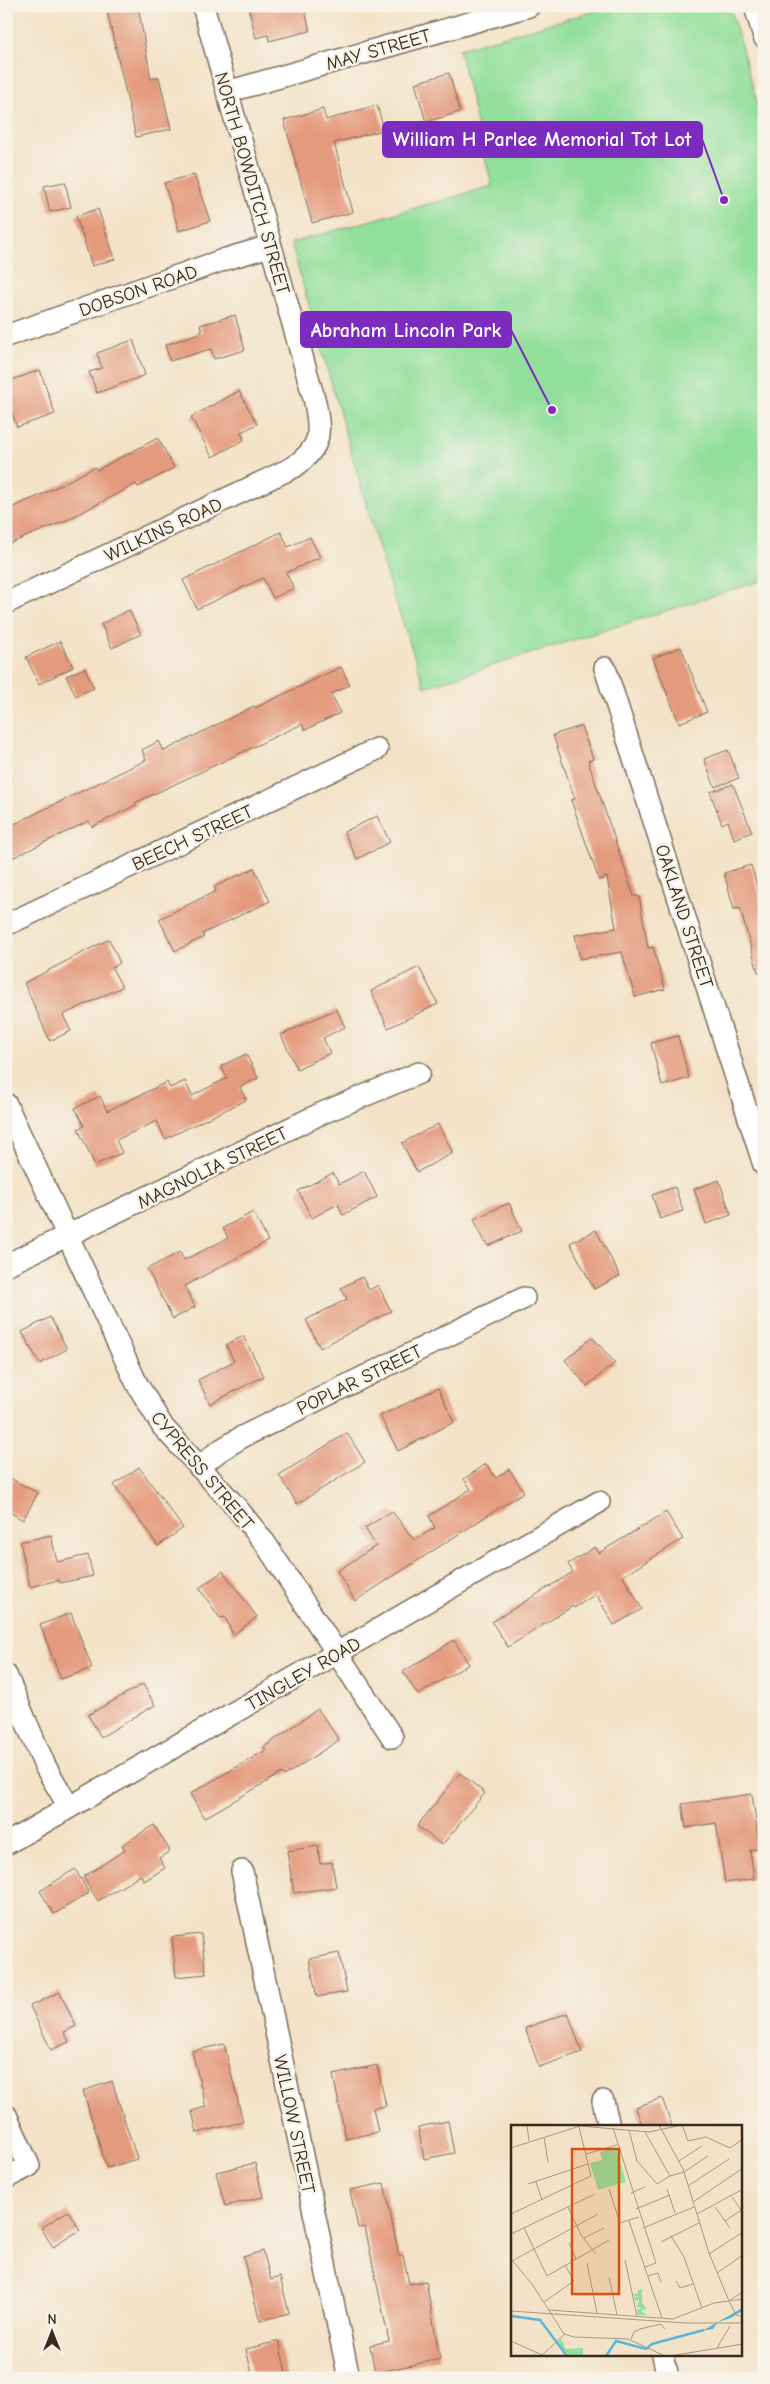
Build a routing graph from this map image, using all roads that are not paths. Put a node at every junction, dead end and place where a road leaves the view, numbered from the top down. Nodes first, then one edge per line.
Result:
1 (203, 6) edge
2 (529, 6) edge
3 (755, 6) edge
4 (764, 37) edge
5 (227, 92) junction
6 (270, 246) junction
7 (6, 336) edge
8 (316, 447) joint
9 (6, 603) edge
10 (606, 668) dead end
11 (377, 748) dead end
12 (6, 925) edge
13 (419, 1072) dead end
14 (6, 1104) edge
15 (764, 1165) edge
16 (67, 1236) junction
17 (6, 1265) edge
18 (524, 1298) dead end
19 (199, 1467) junction
20 (599, 1502) dead end
21 (338, 1653) junction
22 (6, 1675) edge
23 (392, 1737) dead end
24 (69, 1807) junction
25 (6, 1844) edge
26 (242, 1871) dead end
27 (603, 2101) dead end
28 (6, 2115) edge
29 (609, 2125) edge
30 (6, 2178) edge
31 (663, 2356) edge
32 (349, 2378) edge
33 (668, 2378) edge

1 - 5 street, NORTH BOWDITCH STREET
2 - 5 street, MAY STREET
3 - 4 street
5 - 6 street, NORTH BOWDITCH STREET
6 - 7 street, DOBSON ROAD
6 - 8 street, NORTH BOWDITCH STREET
8 - 9 street, WILKINS ROAD
10 - 15 street, OAKLAND STREET
11 - 12 street, BEECH STREET
13 - 16 street, MAGNOLIA STREET
14 - 16 street, CYPRESS STREET
16 - 17 street, MAGNOLIA STREET
16 - 19 street, CYPRESS STREET
18 - 19 street, POPLAR STREET
19 - 21 street, CYPRESS STREET
20 - 21 street, TINGLEY ROAD
21 - 23 street, CYPRESS STREET
21 - 24 street, TINGLEY ROAD
22 - 24 street
24 - 25 street, TINGLEY ROAD
26 - 32 street, WILLOW STREET
27 - 29 street
28 - 30 street
31 - 33 street

